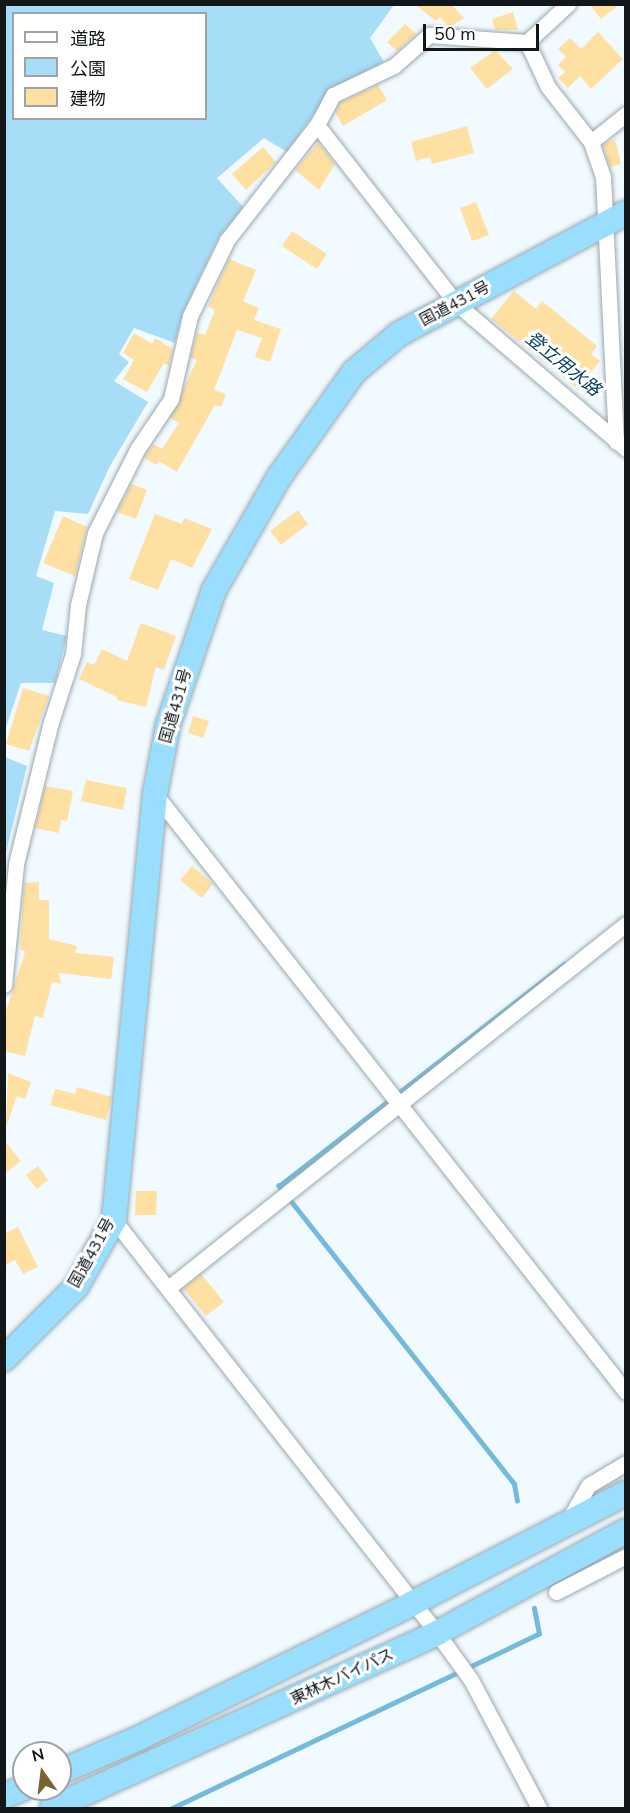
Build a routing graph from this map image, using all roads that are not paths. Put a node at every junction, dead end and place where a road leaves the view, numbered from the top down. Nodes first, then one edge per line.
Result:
1 (568, 4) edge
2 (526, 42) junction
3 (626, 114) edge
4 (317, 125) junction
5 (591, 142) junction
6 (626, 213) edge
7 (604, 224) junction
8 (457, 304) junction
9 (621, 445) edge
10 (155, 794) junction
11 (626, 924) edge
12 (4, 985) edge
13 (396, 1105) junction
14 (114, 1220) junction
15 (168, 1288) junction
16 (4, 1359) edge
17 (626, 1392) edge
18 (626, 1463) edge
19 (626, 1494) edge
20 (564, 1526) junction
21 (625, 1531) edge
22 (626, 1556) edge
23 (556, 1592) dead end
24 (411, 1604) junction
25 (437, 1633) junction
26 (72, 1767) edge
27 (52, 1809) edge
28 (538, 1809) edge

1 - 2 street
2 - 4 street
2 - 5 street
3 - 5 street
4 - 8 street
4 - 12 street
5 - 7 street
6 - 7 highway, 国道431号
7 - 8 highway, 国道431号
7 - 9 street
8 - 9 street
8 - 10 highway, 国道431号
10 - 13 street
10 - 14 highway, 国道431号
11 - 13 street
13 - 15 street
13 - 17 street
14 - 15 street
14 - 16 highway, 国道431号
15 - 24 street
18 - 20 street
19 - 20 highway, 東林木バイパス
20 - 24 highway, 東林木バイパス
21 - 25 highway, 東林木バイパス
22 - 23 street
24 - 25 street
24 - 26 highway, 東林木バイパス
25 - 27 highway, 東林木バイパス
25 - 28 street

